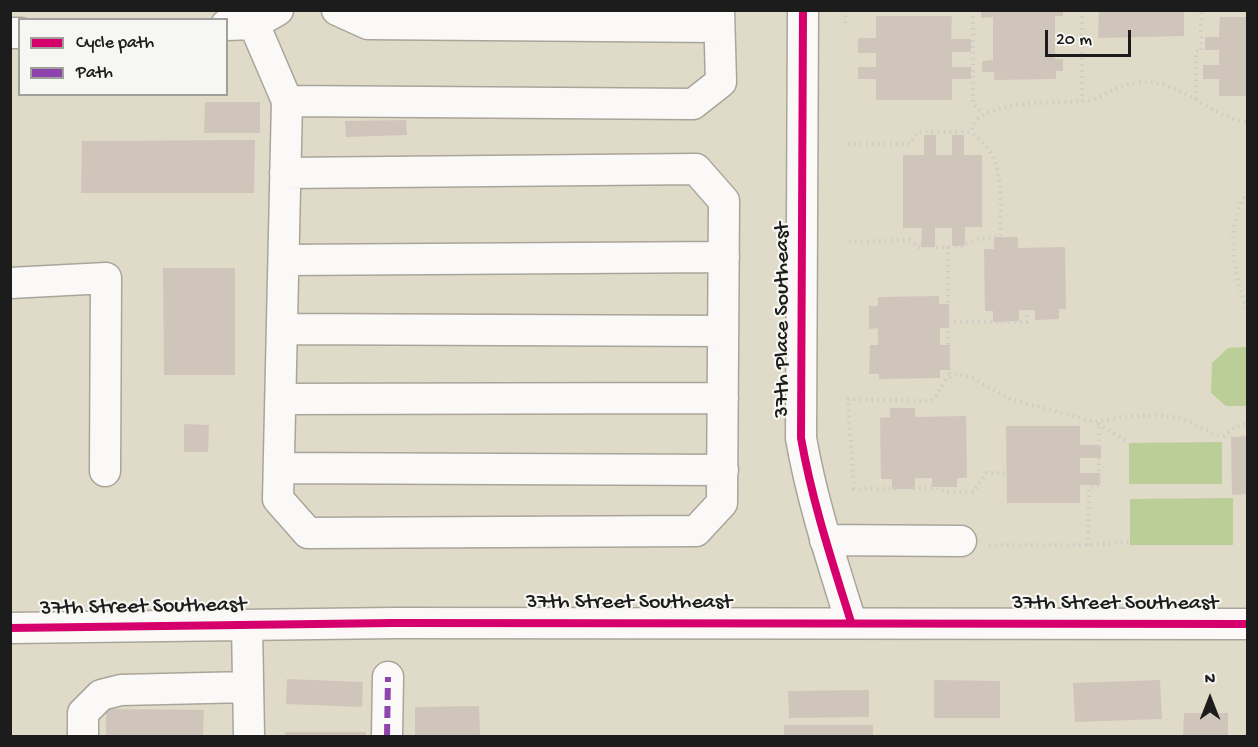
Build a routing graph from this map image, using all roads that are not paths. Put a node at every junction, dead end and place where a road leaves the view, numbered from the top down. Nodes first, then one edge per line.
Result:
1 (337, 10) edge
2 (803, 10) edge
3 (719, 19) edge
4 (253, 20) edge
5 (287, 101) junction
6 (285, 173) junction
7 (723, 257) junction
8 (284, 260) junction
9 (10, 283) edge
10 (282, 329) junction
11 (723, 331) junction
12 (723, 398) junction
13 (281, 399) junction
14 (279, 468) junction
15 (723, 470) junction
16 (105, 471) dead end
17 (825, 540) junction
18 (972, 543) road end
19 (850, 622) junction
20 (1248, 624) edge
21 (247, 625) junction
22 (10, 628) edge
23 (388, 677) dead end
24 (248, 687) junction
25 (84, 736) edge
26 (249, 736) edge
27 (387, 736) edge

1 - 3 street
2 - 17 street, 37th Place Southeast
3 - 5 street
4 - 5 street
5 - 6 street
6 - 7 street
6 - 8 street
7 - 8 street
7 - 11 street
8 - 10 street
9 - 16 street
10 - 11 street
10 - 13 street
11 - 12 street
12 - 13 street
12 - 15 street
13 - 14 street
14 - 15 street
14 - 15 street
17 - 18 street
17 - 19 street, 37th Place Southeast
19 - 20 street, 37th Street Southeast
19 - 21 street, 37th Street Southeast
21 - 22 street, 37th Street Southeast
21 - 24 street
23 - 27 street
24 - 25 street
24 - 26 street

